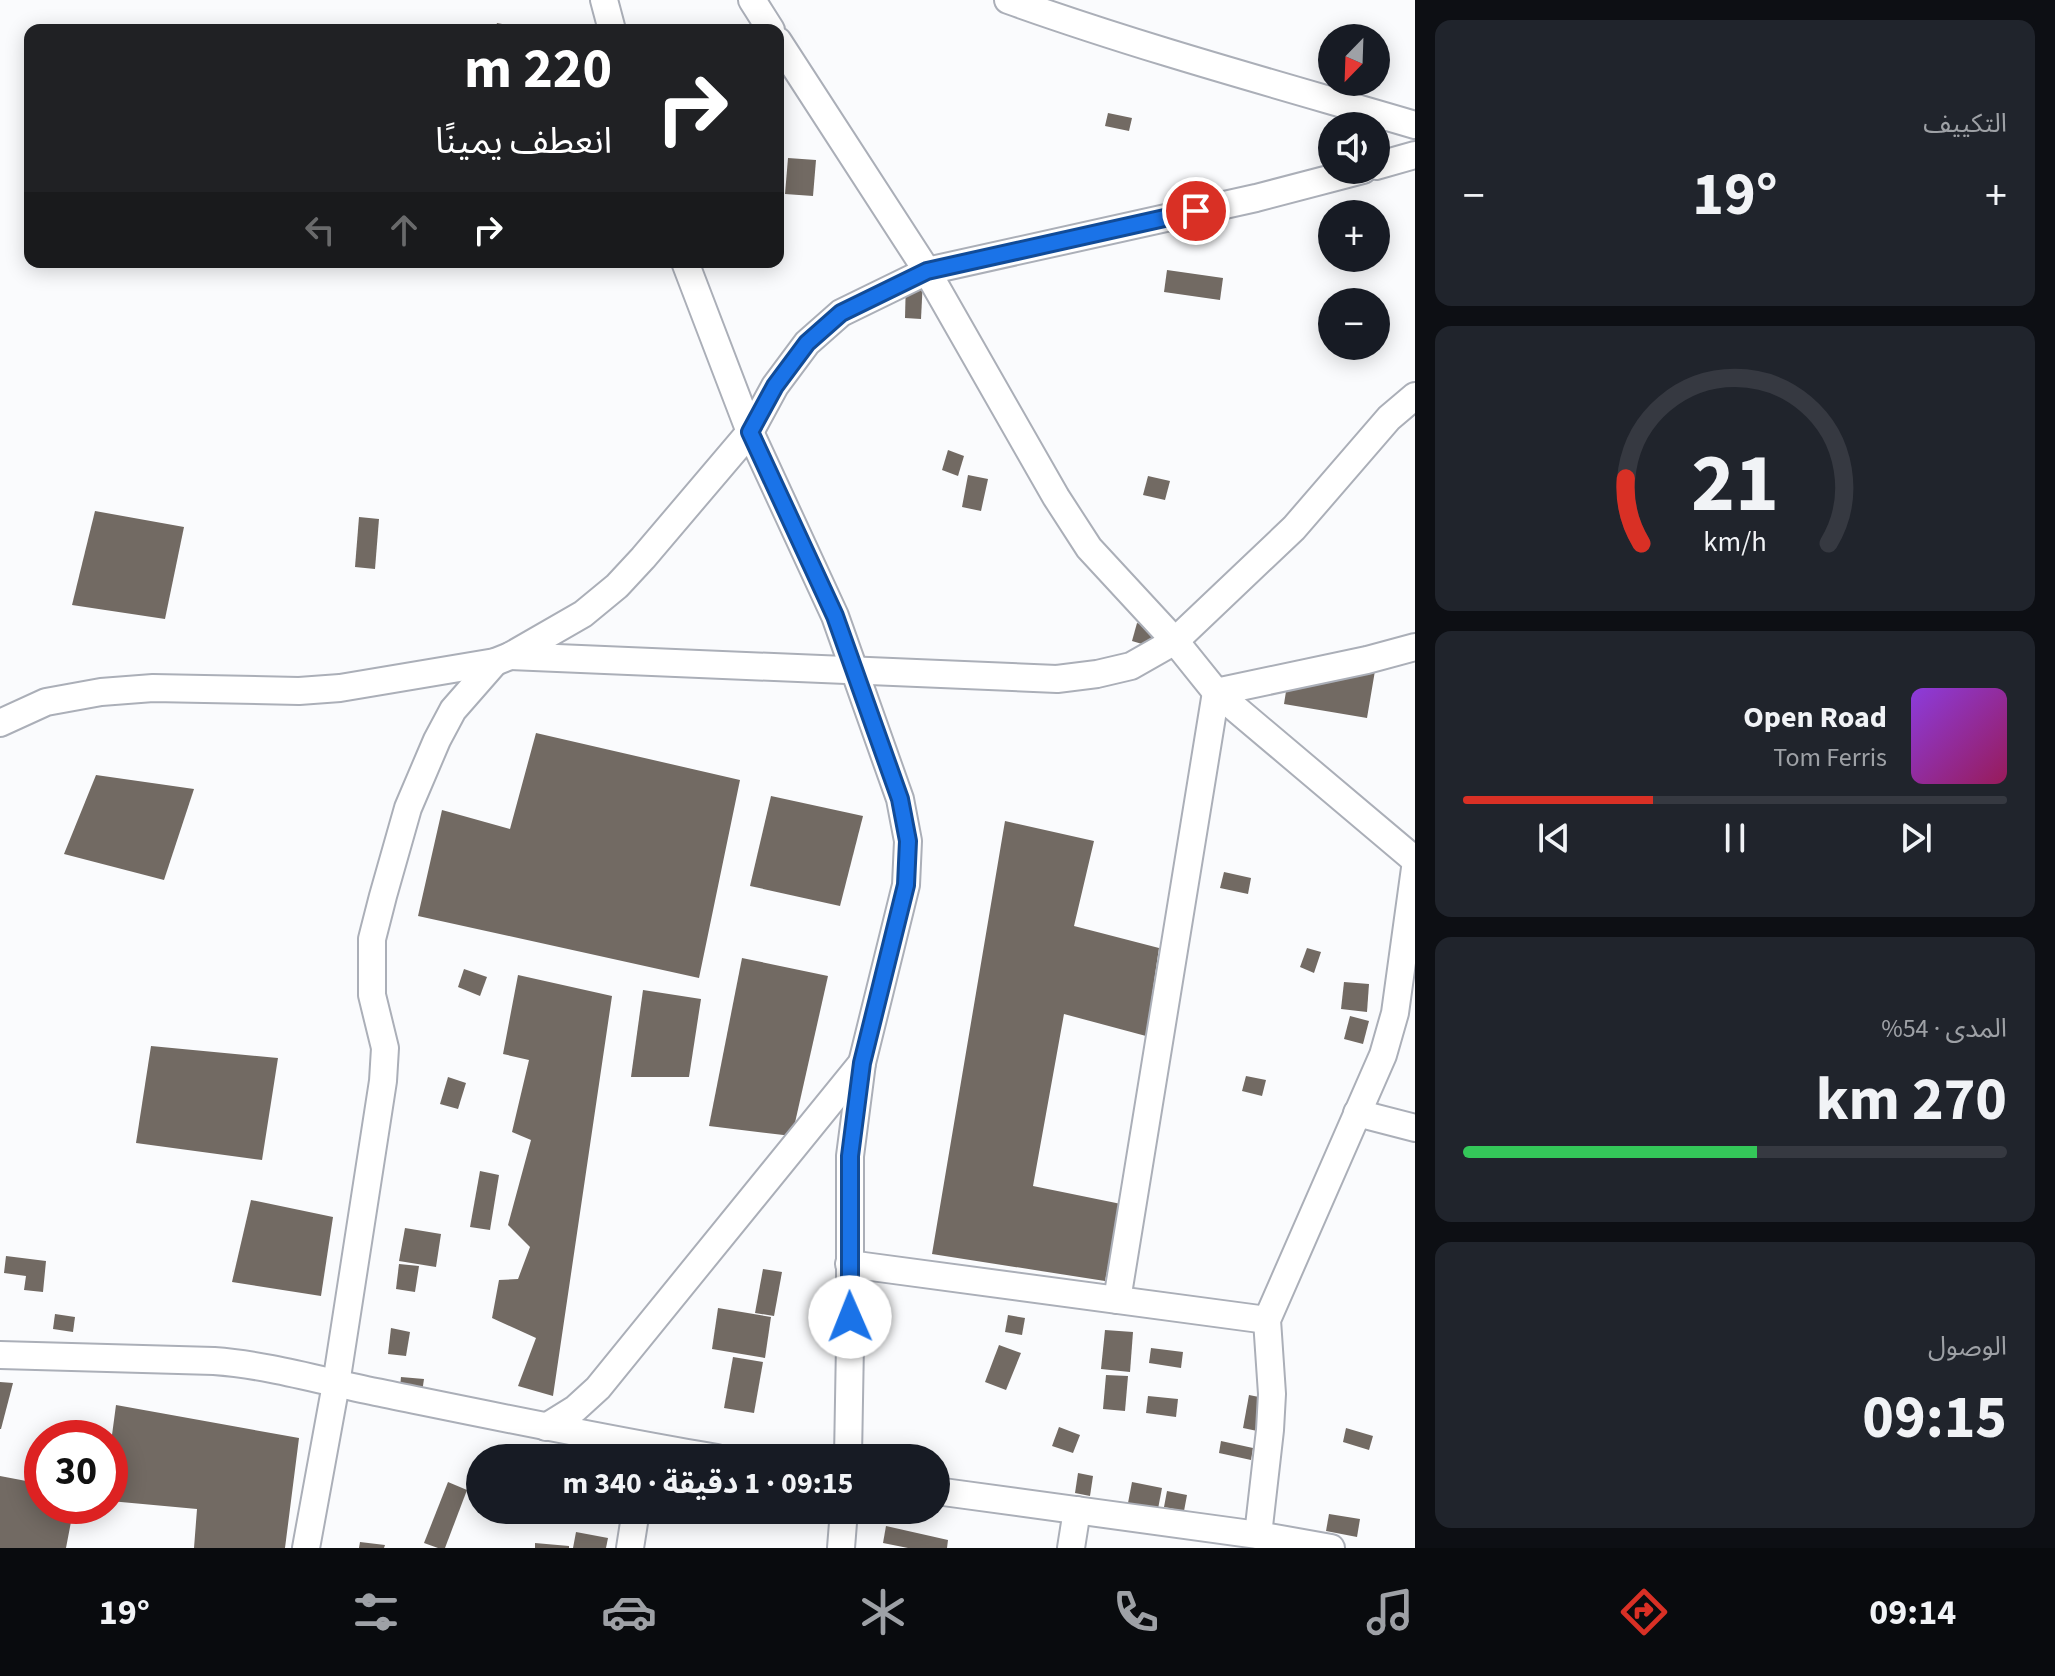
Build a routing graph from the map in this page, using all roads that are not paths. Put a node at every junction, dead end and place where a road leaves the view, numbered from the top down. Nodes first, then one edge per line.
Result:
1 (604, 0) edge
2 (752, 0) edge
3 (1008, 0) edge
4 (610, 24) edge
5 (767, 24) edge
6 (784, 50) edge
7 (1415, 125) edge
8 (1415, 155) edge
9 (1390, 162) edge
10 (1318, 182) edge
11 (687, 268) edge
12 (927, 271) junction
13 (1415, 396) edge
14 (750, 432) junction
15 (1175, 641) junction
16 (1415, 647) edge
17 (502, 659) junction
18 (855, 671) junction
19 (1216, 692) junction
20 (0, 723) edge
21 (1415, 860) edge
22 (1415, 868) edge
23 (862, 1063) junction
24 (1357, 1113) junction
25 (1415, 1128) edge
26 (849, 1264) junction
27 (1117, 1300) junction
28 (1267, 1320) junction
29 (0, 1355) edge
30 (336, 1384) junction
31 (546, 1427) junction
32 (614, 1444) edge
33 (848, 1444) edge
34 (950, 1493) edge
35 (1077, 1510) junction
36 (634, 1524) edge
37 (843, 1524) edge
38 (1258, 1535) junction
39 (306, 1548) edge
40 (630, 1548) edge
41 (841, 1548) edge
42 (1071, 1548) edge
43 (1331, 1548) edge

1 - 4 street
2 - 5 street
3 - 7 street
6 - 12 street
8 - 9 street
10 - 12 street
11 - 14 street
12 - 14 street
12 - 15 street
13 - 15 street
14 - 17 street
14 - 18 street
15 - 18 street
15 - 19 street
16 - 19 street
17 - 18 street
17 - 20 street
17 - 30 street
18 - 23 street
19 - 21 street
19 - 27 street
22 - 24 street
23 - 26 street
23 - 31 street
24 - 25 street
24 - 28 street
26 - 27 street
26 - 33 street
27 - 28 street
28 - 38 street
29 - 30 street
30 - 31 street
30 - 39 street
31 - 32 street
34 - 35 street
35 - 38 street
35 - 42 street
36 - 40 street
37 - 41 street
38 - 43 street

